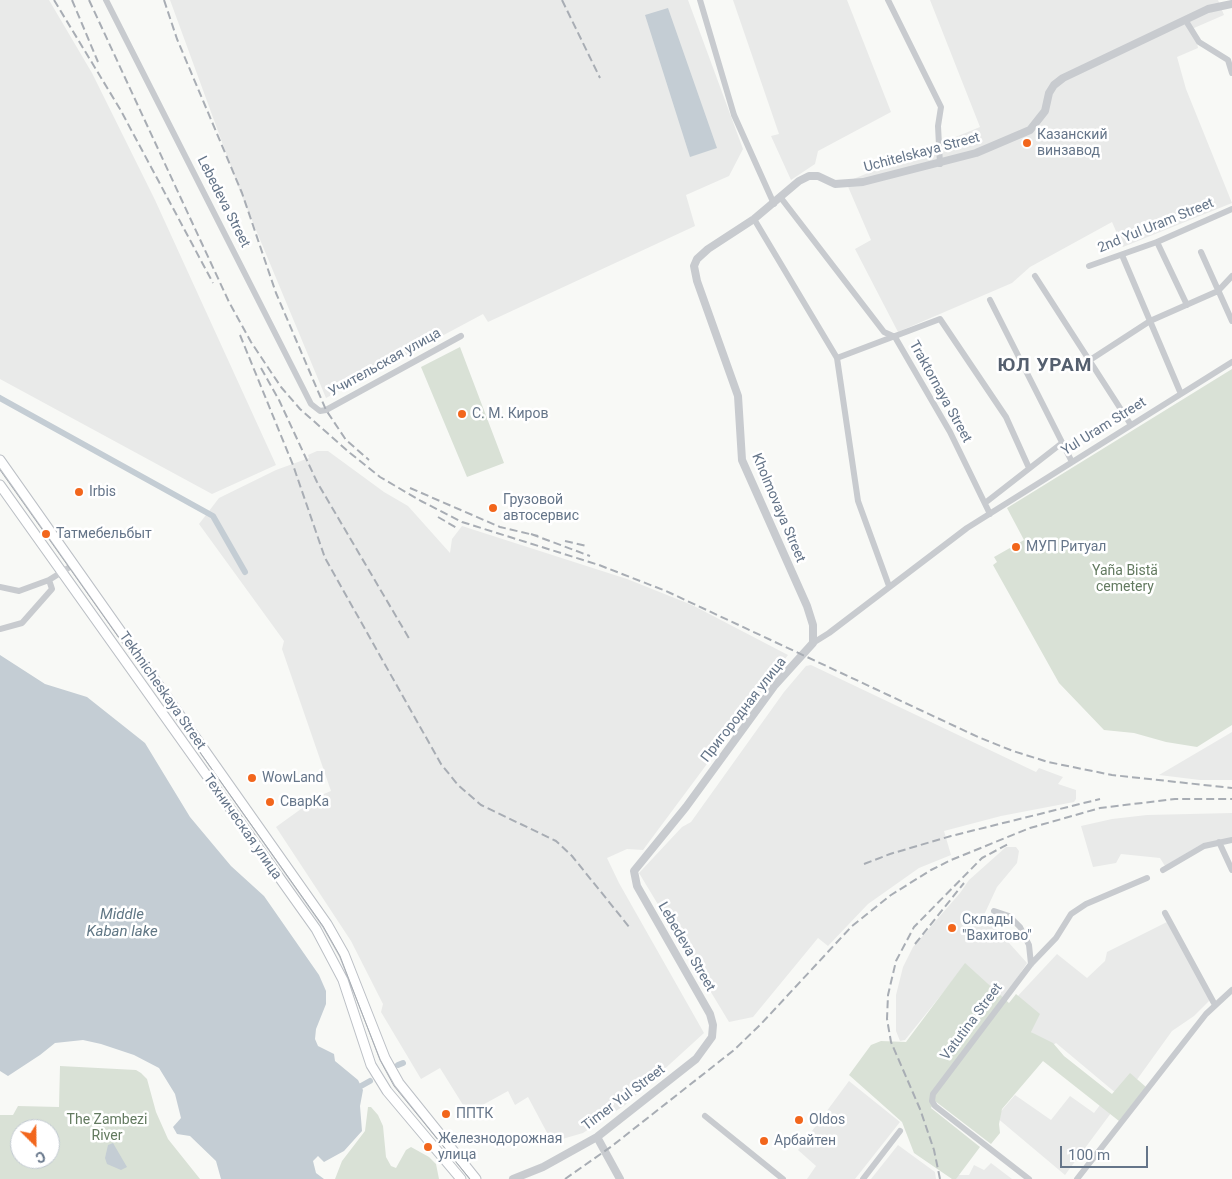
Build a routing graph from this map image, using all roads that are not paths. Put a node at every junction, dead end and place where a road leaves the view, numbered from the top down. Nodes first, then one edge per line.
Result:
1 (106, 0) edge
2 (700, 0) edge
3 (888, 0) edge
4 (1232, 4) edge
5 (1186, 21) junction
6 (1232, 73) edge
7 (940, 164) junction
8 (781, 198) junction
9 (774, 204) junction
10 (1232, 209) edge
11 (754, 219) junction
12 (1156, 242) junction
13 (1201, 252) dead end
14 (1122, 255) junction
15 (694, 266) joint
16 (1089, 266) dead end
17 (1035, 276) dead end
18 (1232, 276) edge
19 (1218, 291) junction
20 (990, 300) dead end
21 (1187, 305) junction
22 (1150, 321) junction
23 (1232, 321) edge
24 (460, 336) dead end
25 (895, 337) junction
26 (837, 358) junction
27 (1090, 360) junction
28 (1232, 362) edge
29 (1181, 394) junction
30 (320, 411) joint
31 (1131, 425) junction
32 (1062, 443) junction
33 (0, 460) edge
34 (1072, 462) junction
35 (1029, 468) junction
36 (0, 485) edge
37 (985, 503) junction
38 (990, 514) junction
39 (73, 565) junction
40 (61, 572) junction
41 (49, 580) junction
42 (889, 586) junction
43 (0, 587) edge
44 (0, 629) edge
45 (813, 643) junction
46 (1232, 840) edge
47 (1219, 842) junction
48 (1163, 870) dead end
49 (1232, 870) edge
50 (634, 871) joint
51 (1147, 878) dead end
52 (994, 911) dead end
53 (1165, 913) dead end
54 (1031, 964) junction
55 (1232, 990) edge
56 (1215, 1005) junction
57 (712, 1037) joint
58 (705, 1116) dead end
59 (900, 1131) dead end
60 (597, 1136) junction
61 (461, 1179) edge
62 (476, 1179) edge
63 (513, 1179) edge
64 (620, 1179) edge
65 (783, 1179) edge
66 (863, 1179) edge
67 (1029, 1179) edge
68 (1077, 1179) edge

1 - 30 street, Lebedeva Street
2 - 9 street
3 - 7 street
4 - 5 street, Uchitelskaya Street
5 - 6 street
5 - 7 street, Uchitelskaya Street
7 - 8 street, Uchitelskaya Street
8 - 9 street, Uchitelskaya Street
8 - 25 street, Traktornaya Street
9 - 11 street, Uchitelskaya Street
10 - 12 street, 2nd Yul Uram Street
11 - 15 street, Uchitelskaya Street
11 - 26 street
12 - 14 street, 2nd Yul Uram Street
12 - 21 street
13 - 19 street
14 - 16 street, 2nd Yul Uram Street
14 - 22 street
15 - 45 street, Kholmovaya Street
17 - 27 street
18 - 19 street
19 - 21 street
19 - 23 street
20 - 32 street
21 - 22 street
22 - 27 street
22 - 29 street
24 - 30 street, Учительская улица
25 - 26 street
25 - 35 street
25 - 37 street, Traktornaya Street
26 - 42 street
27 - 31 street
28 - 29 street, Yul Uram Street
29 - 31 street, Yul Uram Street
31 - 34 street, Yul Uram Street
32 - 34 street
32 - 35 street
33 - 39 main road, Tekhnicheskaya Street
34 - 38 street, Yul Uram Street
35 - 37 street
36 - 40 main road, Техническая улица
37 - 38 street, Traktornaya Street
38 - 42 street, Пригородная улица
39 - 40 street
39 - 62 main road, Tekhnicheskaya Street
40 - 41 street
40 - 61 main road, Техническая улица
41 - 43 street
41 - 44 street
42 - 45 street, Пригородная улица
45 - 50 street, Пригородная улица
46 - 47 street
47 - 48 street
47 - 49 street
50 - 57 street, Lebedeva Street
51 - 54 street, Vatutina Street
52 - 54 street
53 - 56 street
54 - 67 street, Vatutina Street
55 - 56 street
56 - 68 street
57 - 60 street, Timer Yul Street
58 - 65 street
59 - 66 street
60 - 63 street, Timer Yul Street
60 - 64 street

